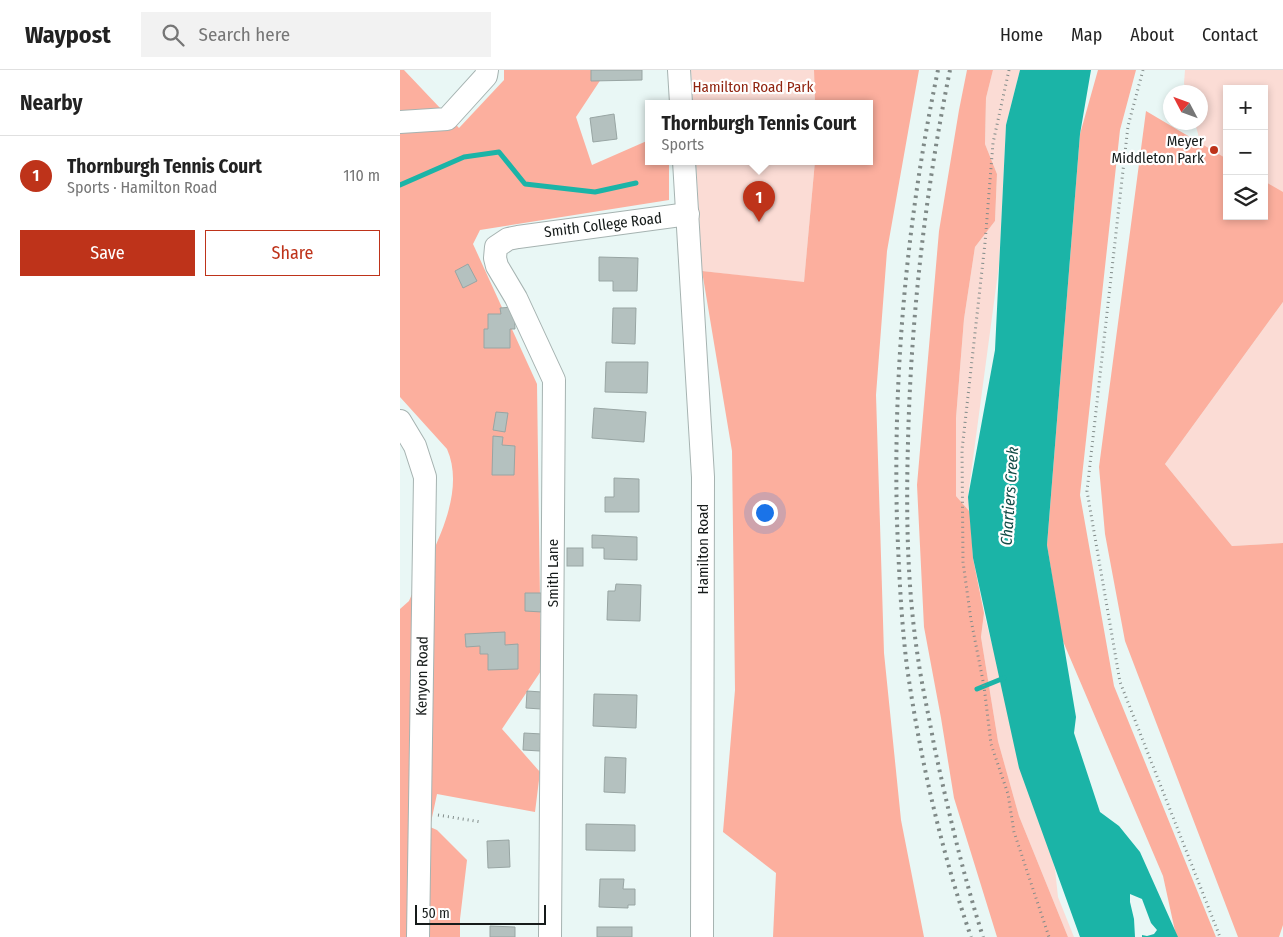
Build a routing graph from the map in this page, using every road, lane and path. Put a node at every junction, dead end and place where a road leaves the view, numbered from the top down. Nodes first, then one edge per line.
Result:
1 (487, 70) edge
2 (679, 70) edge
3 (1009, 70) edge
4 (1142, 70) edge
5 (681, 100) edge
6 (400, 122) edge
7 (684, 165) edge
8 (688, 214) junction
9 (518, 236) joint
10 (400, 421) edge
11 (420, 814) junction
12 (481, 822) dead end
13 (418, 937) edge
14 (550, 937) edge
15 (702, 937) edge
16 (1049, 937) edge
17 (1220, 937) edge

1 - 6 street
2 - 5 street
3 - 16 path
4 - 17 path
7 - 8 street, Hamilton Road
8 - 9 street, Smith College Road
8 - 15 street, Hamilton Road
9 - 14 street, Smith Lane
10 - 11 street, Kenyon Road
11 - 12 path
11 - 13 street, Kenyon Road

